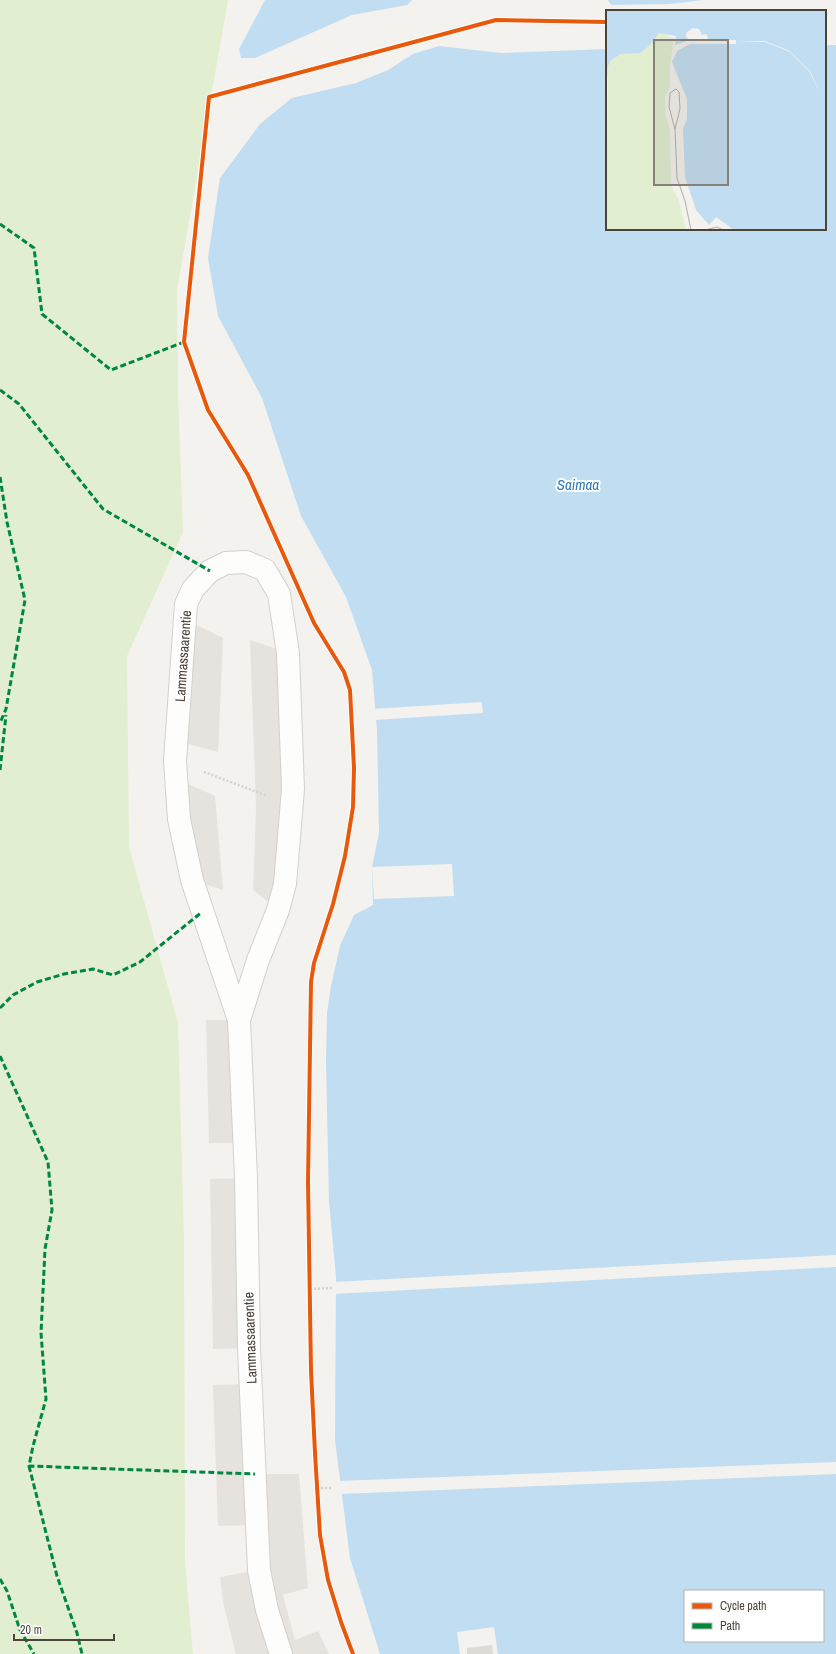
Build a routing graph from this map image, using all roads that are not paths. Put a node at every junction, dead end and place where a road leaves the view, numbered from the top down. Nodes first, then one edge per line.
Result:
1 (239, 1020) junction
2 (281, 1654) edge

1 - 1 street, Lammassaarentie
1 - 2 street, Lammassaarentie

